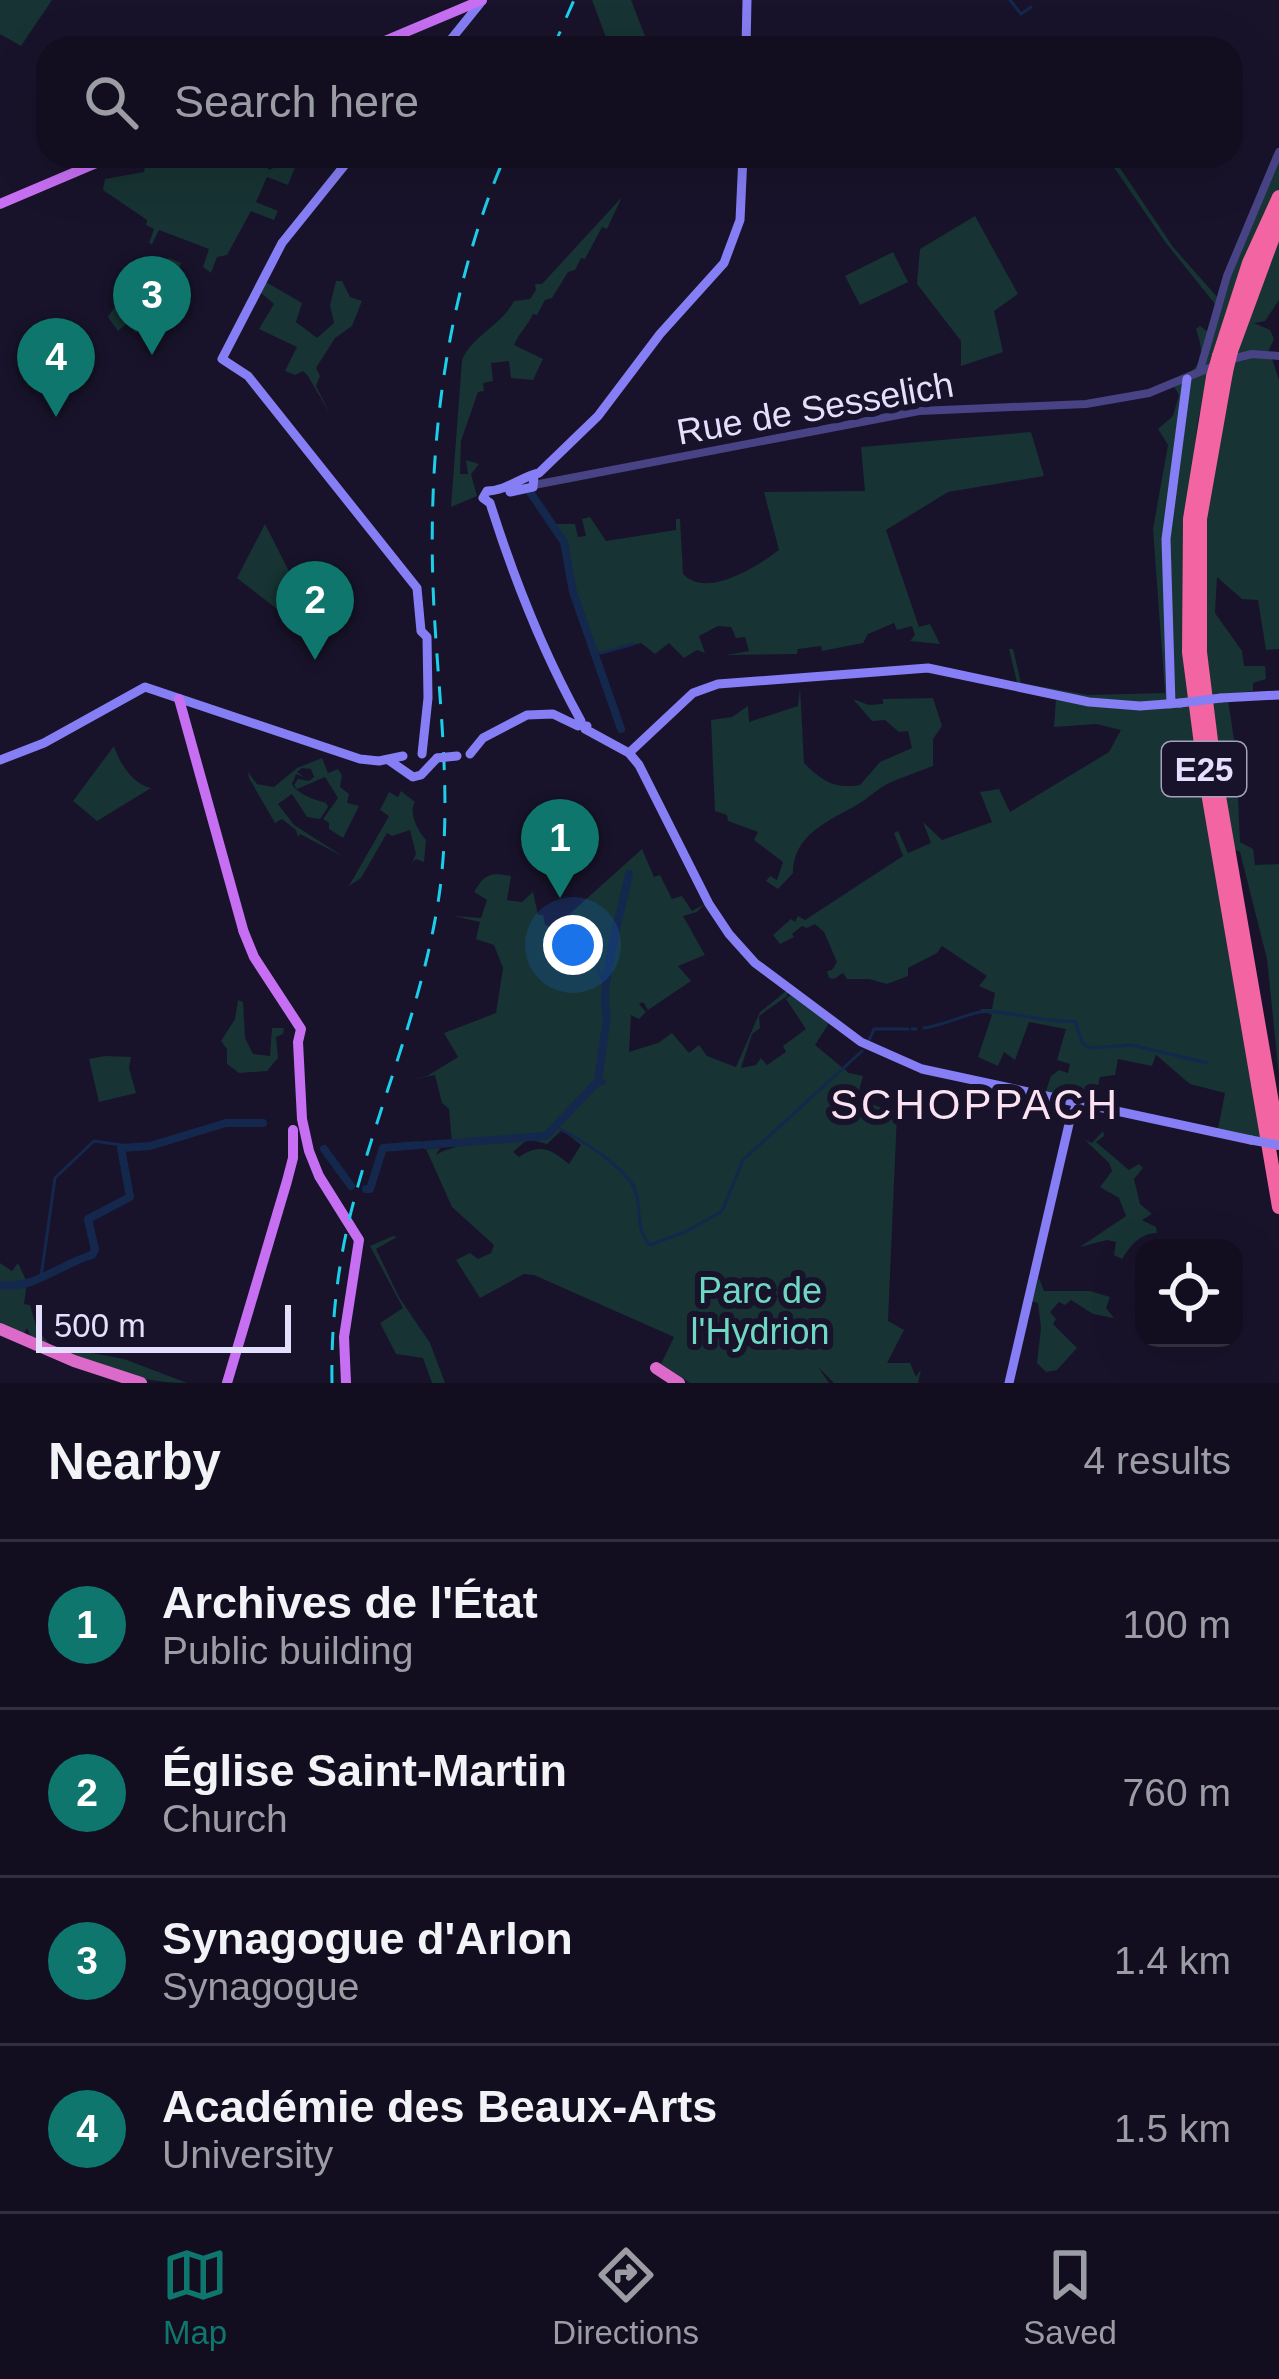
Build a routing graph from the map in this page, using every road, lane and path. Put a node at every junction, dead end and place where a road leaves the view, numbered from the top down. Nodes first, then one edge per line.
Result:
1 (747, 0) edge
2 (477, 4) edge
3 (397, 36) edge
4 (453, 36) edge
5 (746, 36) edge
6 (1279, 152) edge
7 (85, 168) edge
8 (342, 168) edge
9 (742, 168) edge
10 (1279, 197) edge
11 (0, 206) edge
12 (1279, 221) edge
13 (1231, 354) junction
14 (1279, 356) edge
15 (1213, 374) junction
16 (1187, 379) junction
17 (528, 482) junction
18 (422, 640) junction
19 (1274, 695) edge
20 (179, 700) junction
21 (1175, 703) junction
22 (585, 729) junction
23 (629, 754) junction
24 (418, 758) junction
25 (0, 760) edge
26 (1073, 1110) junction
27 (300, 1133) junction
28 (1279, 1144) edge
29 (1279, 1207) edge
30 (0, 1332) edge
31 (121, 1383) edge
32 (141, 1383) edge
33 (230, 1383) edge
34 (346, 1383) edge
35 (1009, 1383) edge

1 - 5 main road
2 - 3 main road
2 - 4 main road
6 - 15 street
7 - 11 main road
8 - 18 main road
9 - 17 main road
10 - 13 highway, E25
12 - 13 highway, E25
13 - 14 street
13 - 15 highway, E25, bridge
13 - 15 street, Rue de Sesselich
15 - 16 street, Rue de Sesselich
15 - 28 highway, E25
15 - 29 highway, E25
16 - 17 street, Rue de Sesselich
16 - 21 main road
17 - 22 main road
18 - 24 main road
18 - 24 main road
19 - 21 main road, bridge
20 - 24 main road
20 - 25 main road
20 - 27 main road
21 - 23 main road
22 - 23 main road
22 - 24 main road, bridge
23 - 26 main road
26 - 28 main road, bridge
26 - 35 main road
27 - 33 main road
27 - 34 main road
30 - 31 highway
30 - 32 highway

